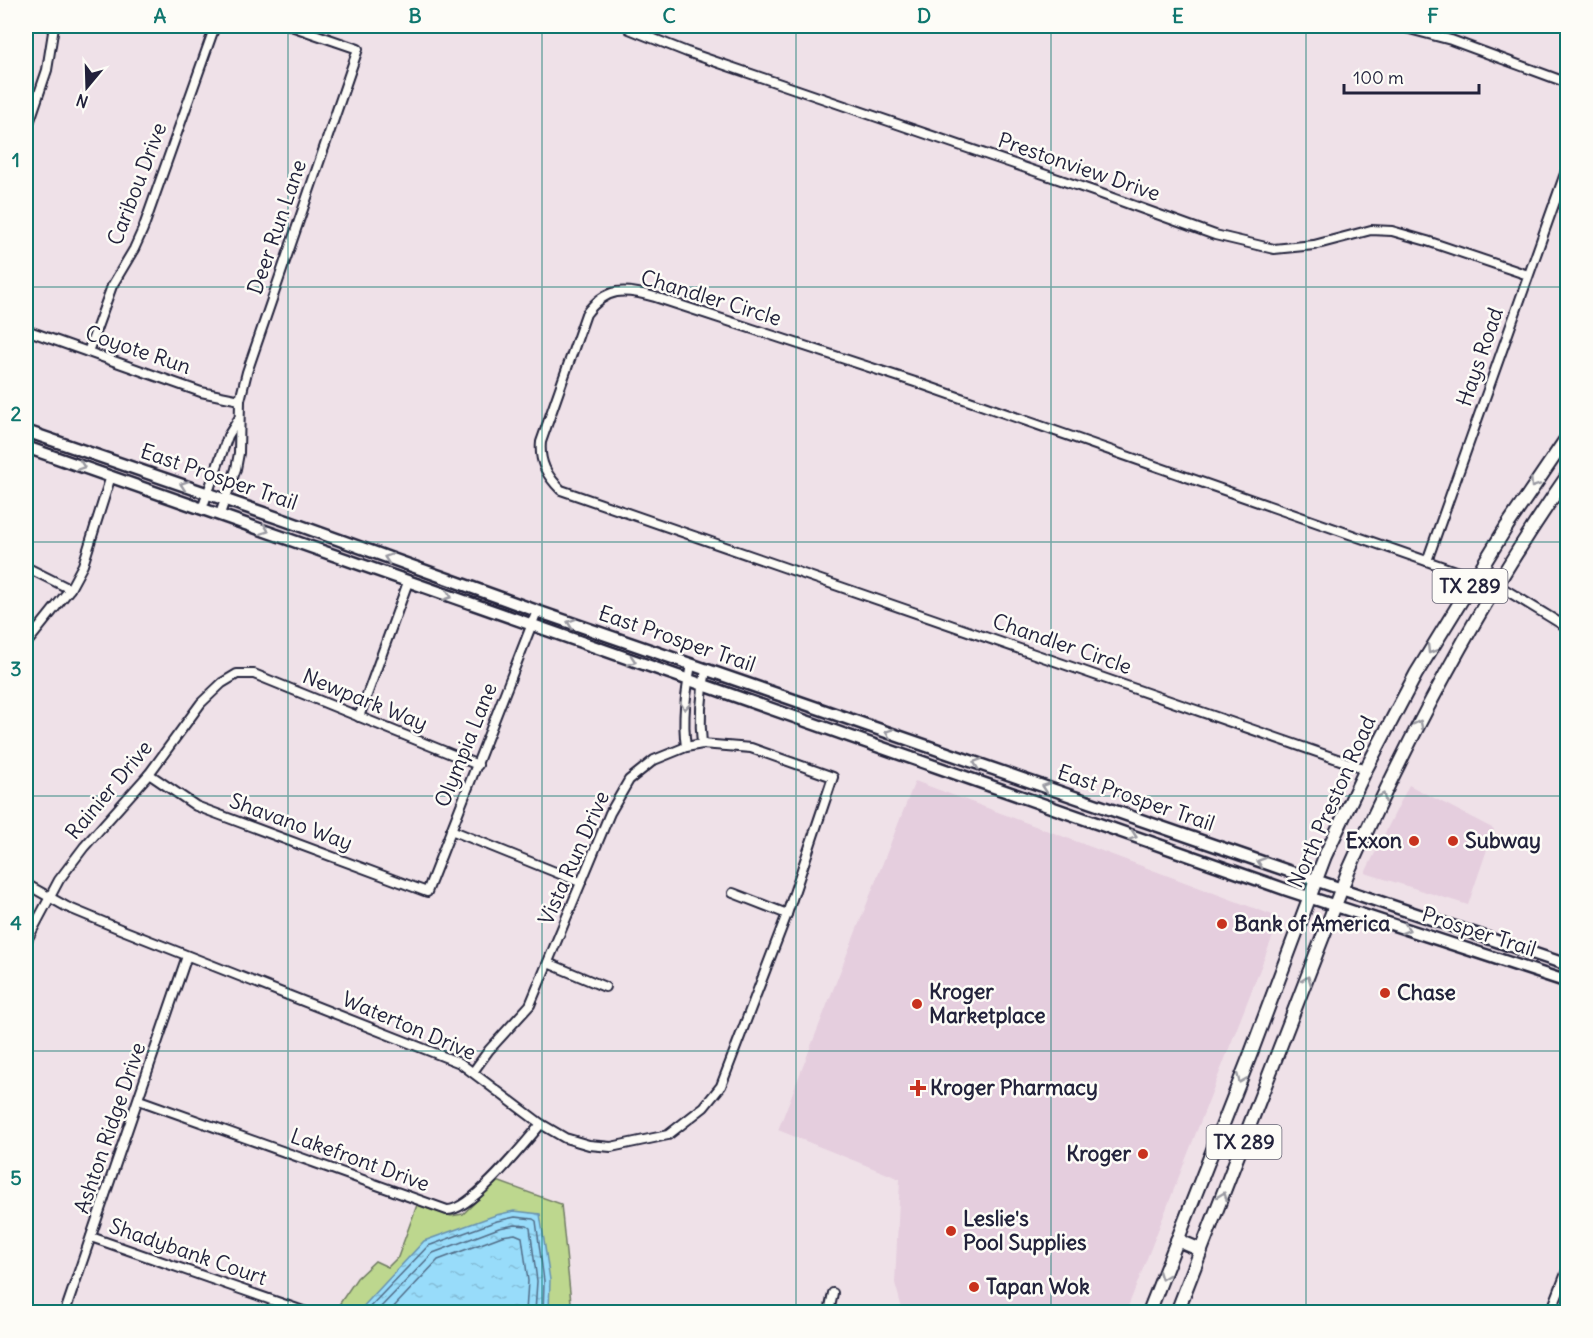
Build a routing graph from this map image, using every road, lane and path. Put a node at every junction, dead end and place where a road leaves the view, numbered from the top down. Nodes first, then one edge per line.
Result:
1 (54, 26) edge
2 (215, 26) edge
3 (291, 26) edge
4 (630, 26) edge
5 (1398, 26) edge
6 (304, 28) edge
7 (1568, 82) edge
8 (26, 132) edge
9 (1568, 165) edge
10 (1528, 275) junction
11 (26, 330) edge
12 (88, 352) junction
13 (240, 400) junction
14 (239, 418) junction
15 (26, 430) edge
16 (1568, 436) edge
17 (26, 447) edge
18 (1568, 475) edge
19 (111, 476) junction
20 (208, 493) junction
21 (226, 500) junction
22 (202, 509) junction
23 (220, 514) junction
24 (1427, 561) junction
25 (26, 567) edge
26 (1475, 578) junction
27 (408, 582) junction
28 (1496, 584) junction
29 (70, 589) junction
30 (537, 611) junction
31 (532, 626) junction
32 (1568, 628) edge
33 (26, 644) edge
34 (691, 664) junction
35 (706, 670) junction
36 (237, 674) joint
37 (688, 681) junction
38 (703, 685) junction
39 (359, 717) junction
40 (702, 744) junction
41 (686, 747) junction
42 (478, 765) junction
43 (1366, 769) junction
44 (149, 774) junction
45 (833, 777) joint
46 (1084, 800) junction
47 (1077, 816) junction
48 (451, 830) junction
49 (1316, 881) junction
50 (580, 882) junction
51 (26, 884) edge
52 (1342, 889) junction
53 (427, 892) joint
54 (733, 893) dead end
55 (49, 898) junction
56 (1310, 898) junction
57 (1336, 906) junction
58 (787, 914) junction
59 (26, 942) edge
60 (187, 956) junction
61 (548, 963) junction
62 (1568, 965) edge
63 (1568, 982) edge
64 (606, 987) dead end
65 (473, 1072) junction
66 (139, 1100) junction
67 (541, 1124) junction
68 (91, 1237) junction
69 (1177, 1240) junction
70 (1202, 1250) junction
71 (1568, 1268) edge
72 (833, 1293) dead end
73 (65, 1312) edge
74 (306, 1312) edge
75 (829, 1312) edge
76 (1149, 1312) edge
77 (1177, 1312) edge
78 (1551, 1312) edge

1 - 8 street
2 - 12 street, Caribou Drive
3 - 6 street
4 - 10 street, Prestonview Drive
5 - 7 street
6 - 13 street, Deer Run Lane
9 - 10 street, Hays Road
10 - 24 street, Hays Road
11 - 12 street, Coyote Run
12 - 13 street, Coyote Run
13 - 14 street, Deer Run Lane
14 - 20 street, Deer Run Lane
14 - 21 street, Deer Run Lane
20 -> 15 main road, East Prosper Trail
16 -> 26 main road, North Preston Road / TX 289
17 -> 19 main road, East Prosper Trail
18 - 28 main road, North Preston Road / TX 289
19 - 22 main road, East Prosper Trail
19 - 29 street
20 - 21 main road, East Prosper Trail
20 - 22 street, Deer Run Lane
21 - 23 street, Deer Run Lane
30 -> 21 main road, East Prosper Trail
22 - 23 main road, East Prosper Trail
23 -> 27 main road, East Prosper Trail
24 - 26 street, Chandler Circle
24 - 43 street, Chandler Circle
25 - 29 street
26 - 28 street, Chandler Circle
26 -> 43 main road, North Preston Road / TX 289
27 -> 31 main road, East Prosper Trail
27 - 39 street
28 - 32 street, Chandler Circle
52 -> 28 main road, North Preston Road / TX 289
29 - 33 street
30 - 31 street, Olympia Lane
34 -> 30 main road, East Prosper Trail
31 -> 37 main road, East Prosper Trail
31 - 42 street, Olympia Lane
34 - 35 main road, East Prosper Trail
34 - 37 street
35 - 38 street
46 -> 35 main road, East Prosper Trail
36 - 39 street, Newpark Way
36 - 44 street, Rainier Drive
37 - 38 main road, East Prosper Trail
37 -> 41 street
38 - 40 street
38 - 47 main road, East Prosper Trail
39 - 42 street, Newpark Way
40 - 41 street, Vista Run Drive
40 - 45 street, Vista Run Drive
41 - 50 street, Vista Run Drive
42 - 48 street, Olympia Lane
43 - 49 main road, North Preston Road / TX 289
44 - 53 street, Shavano Way
44 - 55 street, Rainier Drive
45 - 58 street, Waterton Drive
46 - 47 main road
49 -> 46 main road, East Prosper Trail
47 -> 56 main road, East Prosper Trail
48 - 50 street
48 - 53 street, Olympia Lane
49 - 52 main road, Prosper Trail
49 - 56 main road, North Preston Road / TX 289
50 - 61 street, Vista Run Drive
51 - 55 street, Waterton Drive
52 - 57 main road, North Preston Road / TX 289
52 - 62 main road, Prosper Trail
54 - 58 street
55 - 59 street, Rainier Drive
55 - 60 street, Waterton Drive
56 - 57 main road, Prosper Trail
56 -> 69 main road, North Preston Road / TX 289
57 -> 63 main road, Prosper Trail
70 -> 57 main road, North Preston Road / TX 289
58 - 67 street, Waterton Drive
60 - 65 street, Waterton Drive
60 - 66 street, Ashton Ridge Drive
61 - 64 street
61 - 65 street, Vista Run Drive
65 - 67 street, Waterton Drive
66 - 67 street, Lakefront Drive
66 - 68 street, Ashton Ridge Drive
68 - 73 street, Ashton Ridge Drive
68 - 74 street, Shadybank Court
69 - 70 main road
69 -> 76 main road, North Preston Road / TX 289
70 - 77 main road, North Preston Road / TX 289
71 - 78 street
72 - 75 street

